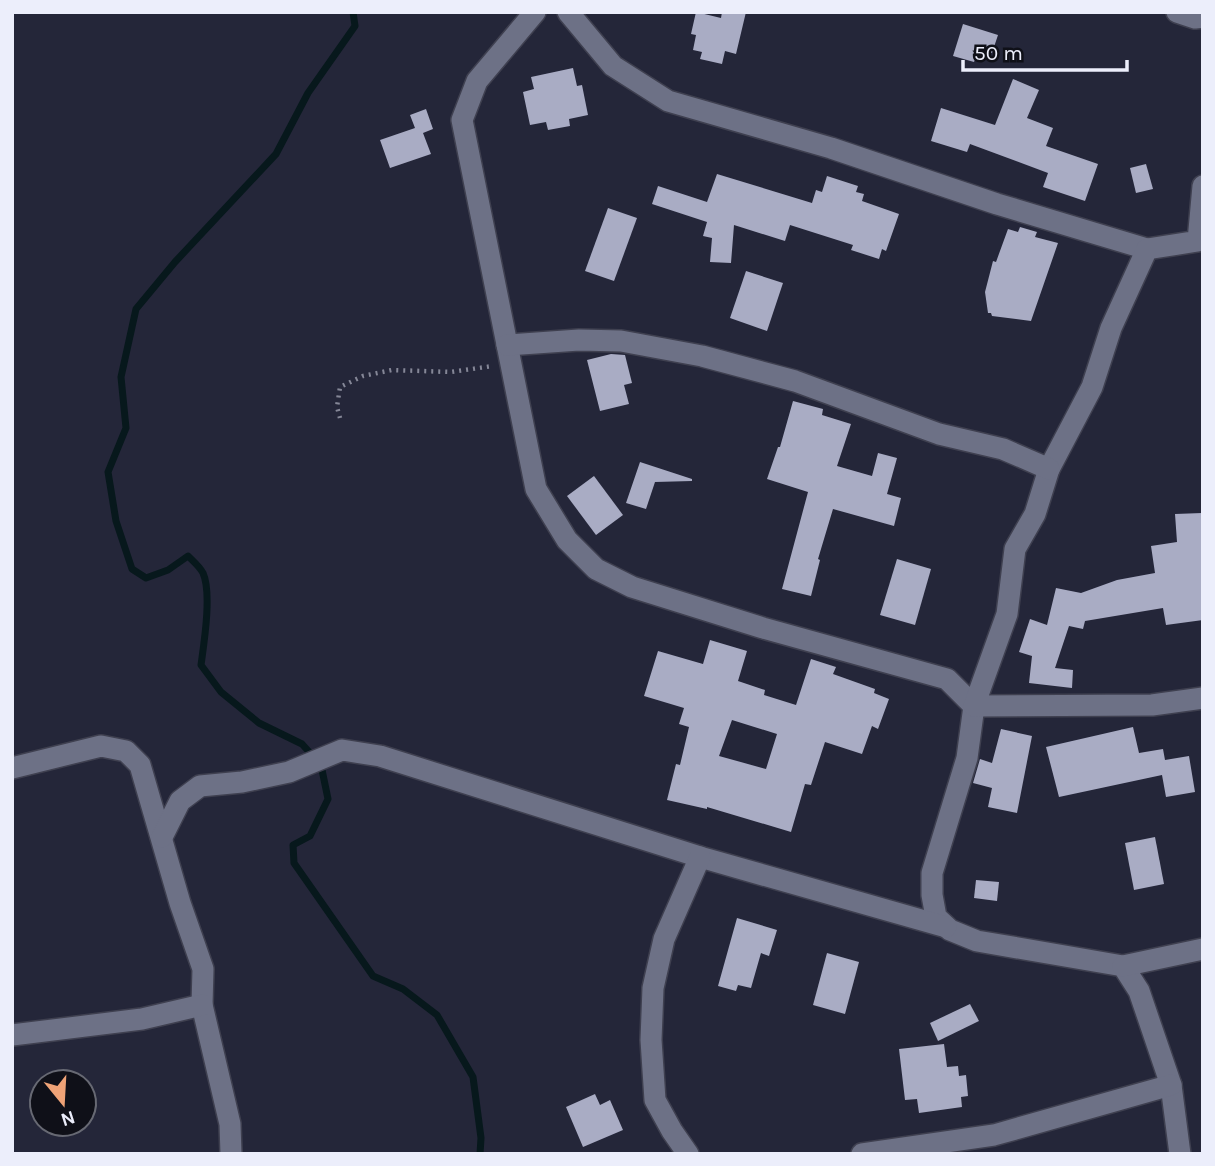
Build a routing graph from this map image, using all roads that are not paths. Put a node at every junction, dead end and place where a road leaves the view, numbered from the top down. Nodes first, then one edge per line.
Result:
1 (535, 12) edge
2 (568, 12) edge
3 (1177, 12) edge
4 (1203, 17) edge
5 (1203, 186) edge
6 (1147, 248) junction
7 (509, 354) junction
8 (1049, 468) junction
9 (1203, 698) edge
10 (974, 706) junction
11 (12, 768) edge
12 (162, 837) junction
13 (700, 857) junction
14 (946, 927) junction
15 (1203, 949) edge
16 (1123, 966) junction
17 (202, 1005) junction
18 (12, 1035) edge
19 (1171, 1085) junction
20 (231, 1154) edge
21 (688, 1154) edge
22 (862, 1154) edge
23 (1180, 1154) edge

1 - 7 street
2 - 6 street
3 - 4 street
5 - 6 street
6 - 8 street
7 - 8 street
7 - 10 street
8 - 10 street
9 - 10 street
10 - 14 street
11 - 12 street
12 - 13 street
12 - 17 street
13 - 14 street
13 - 21 street
14 - 16 street
15 - 16 street
16 - 19 street
17 - 18 street
17 - 20 street
19 - 22 street
19 - 23 street

